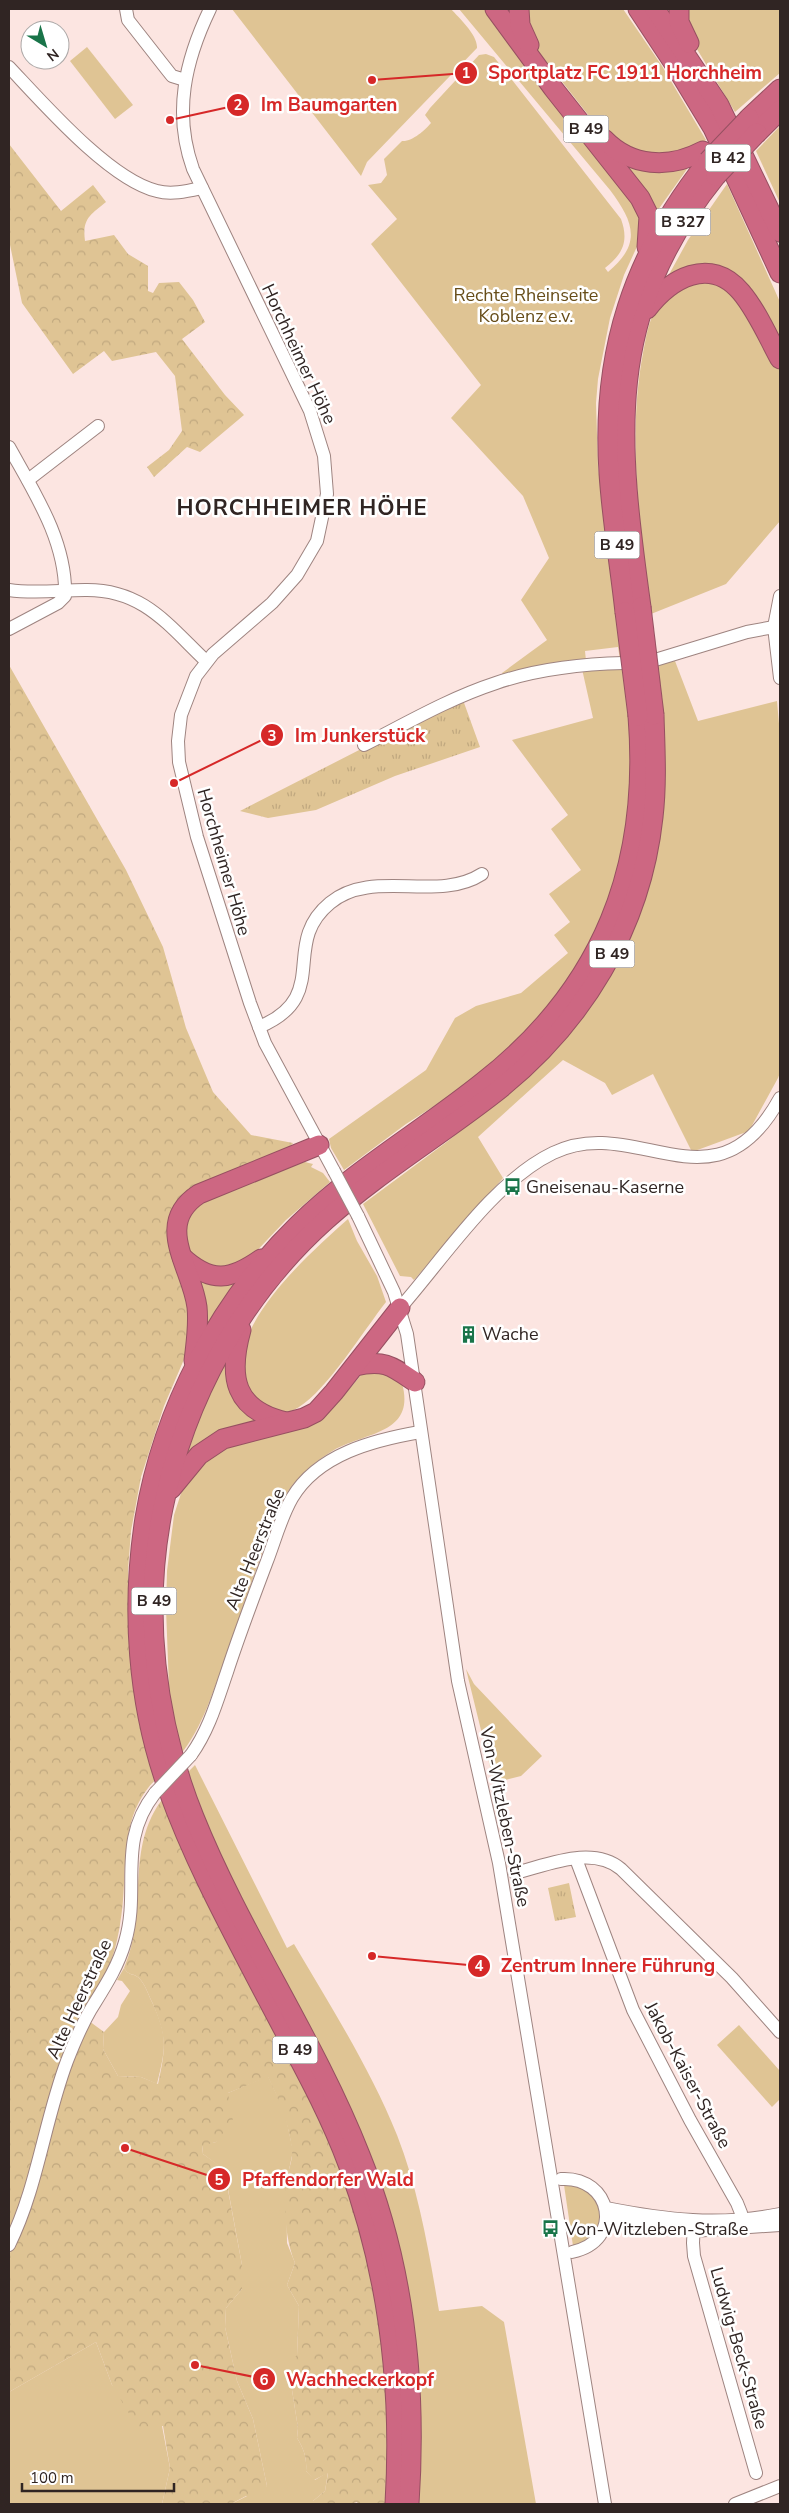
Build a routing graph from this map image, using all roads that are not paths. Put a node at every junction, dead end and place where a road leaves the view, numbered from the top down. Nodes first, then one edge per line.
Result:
1 (126, 9) edge
2 (210, 9) edge
3 (495, 9) edge
4 (519, 9) edge
5 (629, 9) edge
6 (638, 9) edge
7 (655, 9) edge
8 (678, 9) edge
9 (675, 65) junction
10 (9, 67) edge
11 (185, 80) junction
12 (780, 89) edge
13 (719, 105) junction
14 (780, 110) edge
15 (753, 126) junction
16 (709, 163) junction
17 (757, 179) junction
18 (202, 188) junction
19 (780, 210) edge
20 (780, 232) edge
21 (645, 258) junction
22 (780, 273) edge
23 (639, 320) junction
24 (780, 359) edge
25 (98, 426) dead end
26 (9, 447) edge
27 (28, 480) junction
28 (9, 590) edge
29 (65, 590) junction
30 (780, 596) edge
31 (633, 610) junction
32 (774, 627) junction
33 (9, 629) edge
34 (655, 660) dead end
35 (206, 661) junction
36 (624, 663) dead end
37 (780, 678) edge
38 (646, 716) junction
39 (364, 745) dead end
40 (482, 874) dead end
41 (259, 1027) junction
42 (780, 1098) edge
43 (319, 1145) junction
44 (274, 1250) junction
45 (182, 1257) junction
46 (400, 1308) junction
47 (246, 1312) junction
48 (355, 1366) junction
49 (193, 1370) junction
50 (415, 1382) junction
51 (286, 1422) junction
52 (420, 1432) junction
53 (166, 1496) junction
54 (576, 1859) junction
55 (515, 1873) dead end
56 (780, 2032) edge
57 (560, 2179) dead end
58 (606, 2214) junction
59 (780, 2214) edge
60 (743, 2224) junction
61 (780, 2225) edge
62 (694, 2226) junction
63 (9, 2244) edge
64 (572, 2252) dead end
65 (756, 2473) dead end
66 (780, 2486) edge
67 (394, 2504) edge
68 (409, 2504) edge
69 (605, 2504) edge
70 (735, 2504) edge

1 - 11 street
2 - 11 street, Horchheimer Höhe
3 - 21 highway, B 49
4 - 16 highway
5 - 9 highway
6 - 9 highway, B 42
7 - 13 highway, B 42
8 - 13 highway
9 - 22 highway, B 42
10 - 18 street
11 - 18 street, Horchheimer Höhe
12 - 15 highway
13 - 17 highway, B 42
14 - 15 highway, B 327
15 - 16 highway, B 327, bridge
15 - 16 highway, bridge
16 - 21 highway, B 49
16 - 23 highway, B 327
17 - 19 highway
17 - 20 highway, B 42
18 - 35 street, Horchheimer Höhe
21 - 31 highway, B 49
23 - 24 highway
23 - 31 highway, B 49
25 - 27 street
26 - 27 street
27 - 29 street
28 - 29 street
29 - 33 street
29 - 35 street
30 - 32 street
31 - 38 highway, B 49, bridge
32 - 34 street
32 - 37 street
35 - 41 street, Horchheimer Höhe
36 - 39 street
38 - 44 highway, B 49
38 - 47 highway, B 49
40 - 41 street
41 - 43 street, Horchheimer Höhe
42 - 46 street
43 - 45 highway
43 - 46 street, Horchheimer Höhe, bridge
44 - 45 highway
44 - 49 highway, B 49
45 - 49 highway
46 - 48 highway
46 - 50 street
47 - 51 highway
47 - 53 highway, B 49
48 - 50 highway
48 - 51 highway
49 - 67 highway, B 49
50 - 52 street
51 - 53 highway
52 - 63 street, Alte Heerstraße, bridge
52 - 69 street, Von-Witzleben-Straße
53 - 68 highway, B 49
54 - 55 street
54 - 56 street
54 - 60 street, Jakob-Kaiser-Straße
57 - 58 street
58 - 62 street
58 - 64 street
59 - 60 street
60 - 61 street
60 - 62 street
62 - 65 street, Ludwig-Beck-Straße
66 - 70 street

